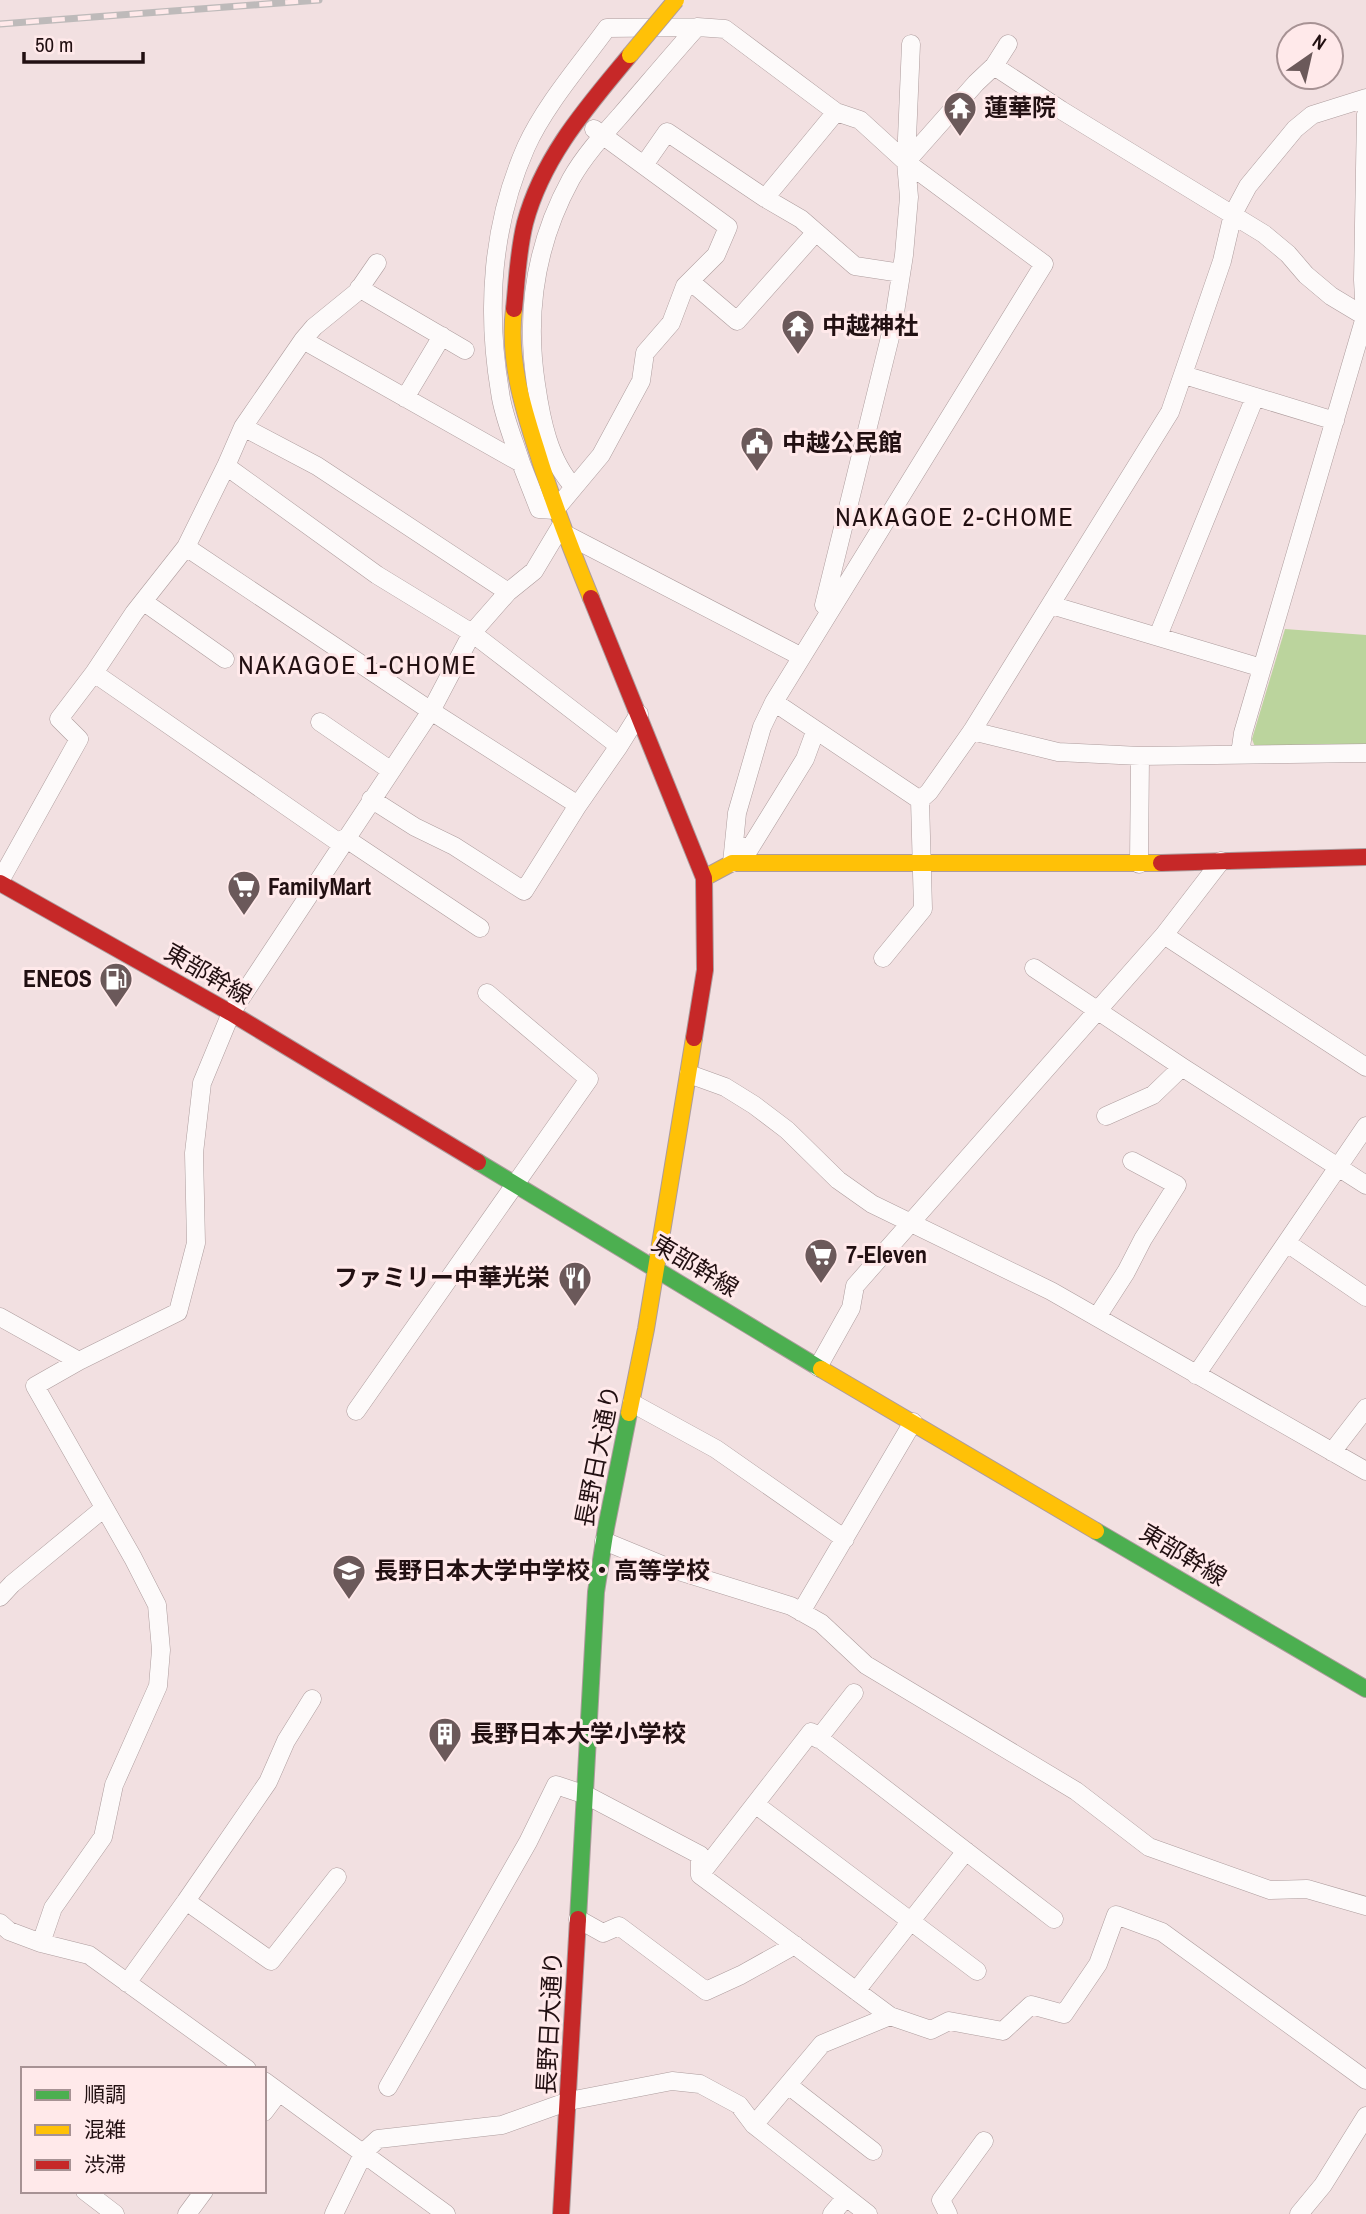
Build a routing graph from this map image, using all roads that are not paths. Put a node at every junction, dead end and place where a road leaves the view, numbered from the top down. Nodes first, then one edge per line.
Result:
1 (676, 0) edge
2 (697, 27) junction
3 (911, 44) dead end
4 (1008, 44) dead end
5 (994, 66) junction
6 (1366, 98) edge
7 (836, 112) junction
8 (1366, 114) edge
9 (598, 133) junction
10 (906, 162) junction
11 (644, 165) junction
12 (765, 198) junction
13 (1233, 214) junction
14 (816, 232) junction
15 (377, 263) dead end
16 (901, 273) junction
17 (690, 281) junction
18 (359, 289) junction
19 (1366, 317) edge
20 (442, 336) junction
21 (303, 340) junction
22 (465, 350) dead end
23 (1184, 375) junction
24 (1255, 397) junction
25 (405, 398) junction
26 (1335, 421) junction
27 (243, 427) junction
28 (521, 463) junction
29 (226, 466) junction
30 (574, 487) junction
31 (560, 523) junction
32 (186, 547) junction
33 (508, 592) junction
34 (144, 602) junction
35 (824, 605) dead end
36 (1051, 605) junction
37 (472, 633) junction
38 (1158, 636) junction
39 (800, 656) junction
40 (225, 659) dead end
41 (1262, 668) junction
42 (94, 673) junction
43 (774, 702) junction
44 (430, 711) junction
45 (639, 714) junction
46 (320, 722) dead end
47 (972, 731) junction
48 (816, 732) junction
49 (619, 746) junction
50 (1366, 753) edge
51 (1240, 754) junction
52 (1140, 756) junction
53 (390, 770) junction
54 (371, 799) junction
55 (920, 800) junction
56 (578, 805) junction
57 (343, 841) junction
58 (733, 854) junction
59 (1366, 857) edge
60 (1221, 861) junction
61 (923, 862) junction
62 (1139, 864) junction
63 (704, 878) junction
64 (0, 882) edge
65 (480, 928) dead end
66 (1164, 935) junction
67 (883, 958) dead end
68 (1034, 968) dead end
69 (487, 993) dead end
70 (1097, 1010) junction
71 (231, 1013) junction
72 (1181, 1067) junction
73 (1366, 1067) edge
74 (689, 1074) junction
75 (1106, 1116) dead end
76 (1366, 1126) edge
77 (1132, 1161) dead end
78 (1338, 1168) junction
79 (517, 1184) junction
80 (1366, 1185) edge
81 (910, 1222) junction
82 (1287, 1243) junction
83 (655, 1268) junction
84 (1366, 1297) edge
85 (0, 1317) edge
86 (1097, 1317) junction
87 (79, 1361) junction
88 (818, 1367) junction
89 (1196, 1375) junction
90 (632, 1402) junction
91 (1366, 1408) edge
92 (356, 1411) dead end
93 (913, 1422) junction
94 (1332, 1451) junction
95 (1366, 1471) edge
96 (103, 1509) junction
97 (845, 1539) junction
98 (604, 1541) junction
99 (0, 1597) edge
100 (802, 1612) junction
101 (1366, 1689) edge
102 (854, 1693) dead end
103 (312, 1699) dead end
104 (818, 1739) junction
105 (586, 1795) junction
106 (755, 1804) junction
107 (965, 1851) junction
108 (700, 1875) junction
109 (337, 1877) dead end
110 (186, 1901) junction
111 (1366, 1906) edge
112 (578, 1919) junction
113 (1054, 1919) dead end
114 (911, 1921) junction
115 (0, 1923) edge
116 (41, 1943) junction
117 (795, 1945) junction
118 (977, 1971) dead end
119 (127, 1983) junction
120 (856, 1991) junction
121 (890, 2016) junction
122 (244, 2067) edge
123 (1366, 2080) edge
124 (788, 2085) junction
125 (272, 2086) edge
126 (388, 2087) dead end
127 (569, 2101) junction
128 (266, 2106) edge
129 (1366, 2116) edge
130 (754, 2125) junction
131 (984, 2141) dead end
132 (873, 2151) dead end
133 (364, 2152) junction
134 (88, 2193) edge
135 (203, 2193) edge
136 (846, 2197) junction
137 (1308, 2211) edge
138 (115, 2214) edge
139 (187, 2214) edge
140 (334, 2214) edge
141 (446, 2214) edge
142 (561, 2214) edge
143 (832, 2214) edge
144 (868, 2214) edge
145 (948, 2214) edge

1 - 31 street, bridge
2 - 7 street
2 - 9 street
2 - 28 street
3 - 10 street
4 - 5 street
5 - 10 street
5 - 13 street
6 - 13 street
7 - 10 street
7 - 12 street
8 - 19 street
9 - 11 street
9 - 30 street
10 - 16 street
10 - 39 street
11 - 12 street
11 - 17 street
12 - 14 street
13 - 19 street
13 - 23 street
14 - 16 street
14 - 17 street
15 - 18 street
16 - 35 street
17 - 30 street
18 - 20 street
18 - 21 street
19 - 26 street
20 - 22 street
20 - 25 street
21 - 25 street
21 - 27 street
23 - 24 street
23 - 36 street
24 - 26 street
24 - 38 street
25 - 28 street
26 - 41 street
27 - 29 street
27 - 33 street
28 - 31 street
29 - 32 street
29 - 37 street
30 - 31 street
31 - 33 street
31 - 39 street
31 - 45 street
32 - 34 street
32 - 44 street
33 - 37 street
34 - 40 street
34 - 42 street
36 - 38 street
36 - 47 street
37 - 44 street
37 - 49 street
38 - 41 street
39 - 43 street
41 - 51 street
42 - 57 street
42 - 64 street
43 - 48 street
43 - 58 street
44 - 53 street
44 - 56 street
45 - 49 street
45 - 63 street
46 - 53 street
47 - 52 street
47 - 55 street
48 - 55 street
48 - 58 street
49 - 56 street
50 - 51 street
51 - 52 street
52 - 62 street
53 - 54 street
54 - 56 street
54 - 57 street
55 - 61 street
57 - 65 street
57 - 71 street
58 - 61 street
58 - 63 street
59 - 60 street
60 - 62 street
60 - 66 street
61 - 62 street
61 - 67 street
63 - 74 street, 長野日大通り
64 - 71 street, 東部幹線
66 - 70 street
66 - 73 street
68 - 70 street
69 - 79 street
70 - 72 street
70 - 81 street
71 - 79 street, 東部幹線
71 - 87 street
72 - 75 street
72 - 78 street
74 - 81 street
74 - 83 street, 長野日大通り
76 - 78 street
77 - 86 street
78 - 80 street
78 - 82 street
79 - 83 street, 東部幹線
79 - 92 street
81 - 86 street
81 - 88 street
82 - 84 street
82 - 89 street
83 - 88 street, 東部幹線
83 - 90 street, 長野日大通り
85 - 87 street
86 - 89 street
87 - 96 street
88 - 93 street, 東部幹線
89 - 94 street
90 - 97 street
90 - 98 street, 長野日大通り
91 - 94 street
93 - 97 street
93 - 101 street, 東部幹線
94 - 95 street
96 - 99 street
96 - 116 street
97 - 100 street
98 - 100 street
98 - 105 street, 長野日大通り
100 - 111 street
102 - 104 street
103 - 110 street
104 - 106 street
104 - 107 street
105 - 108 street
105 - 112 street, 長野日大通り
105 - 126 street
106 - 108 street
106 - 114 street
107 - 113 street
107 - 114 street
108 - 117 street
109 - 110 street
110 - 119 street
112 - 117 street
112 - 127 street, 長野日大通り
114 - 118 street
114 - 120 street
115 - 116 street
116 - 119 street
117 - 120 street
119 - 122 street
120 - 121 street
121 - 123 street
121 - 124 street
124 - 130 street
124 - 132 street
125 - 128 street
125 - 133 street
127 - 130 street
127 - 133 street
127 - 142 street, 長野日大通り
129 - 137 street
130 - 136 street
131 - 145 street
133 - 140 street
133 - 141 street
134 - 138 street
135 - 139 street
136 - 143 street
136 - 144 street

